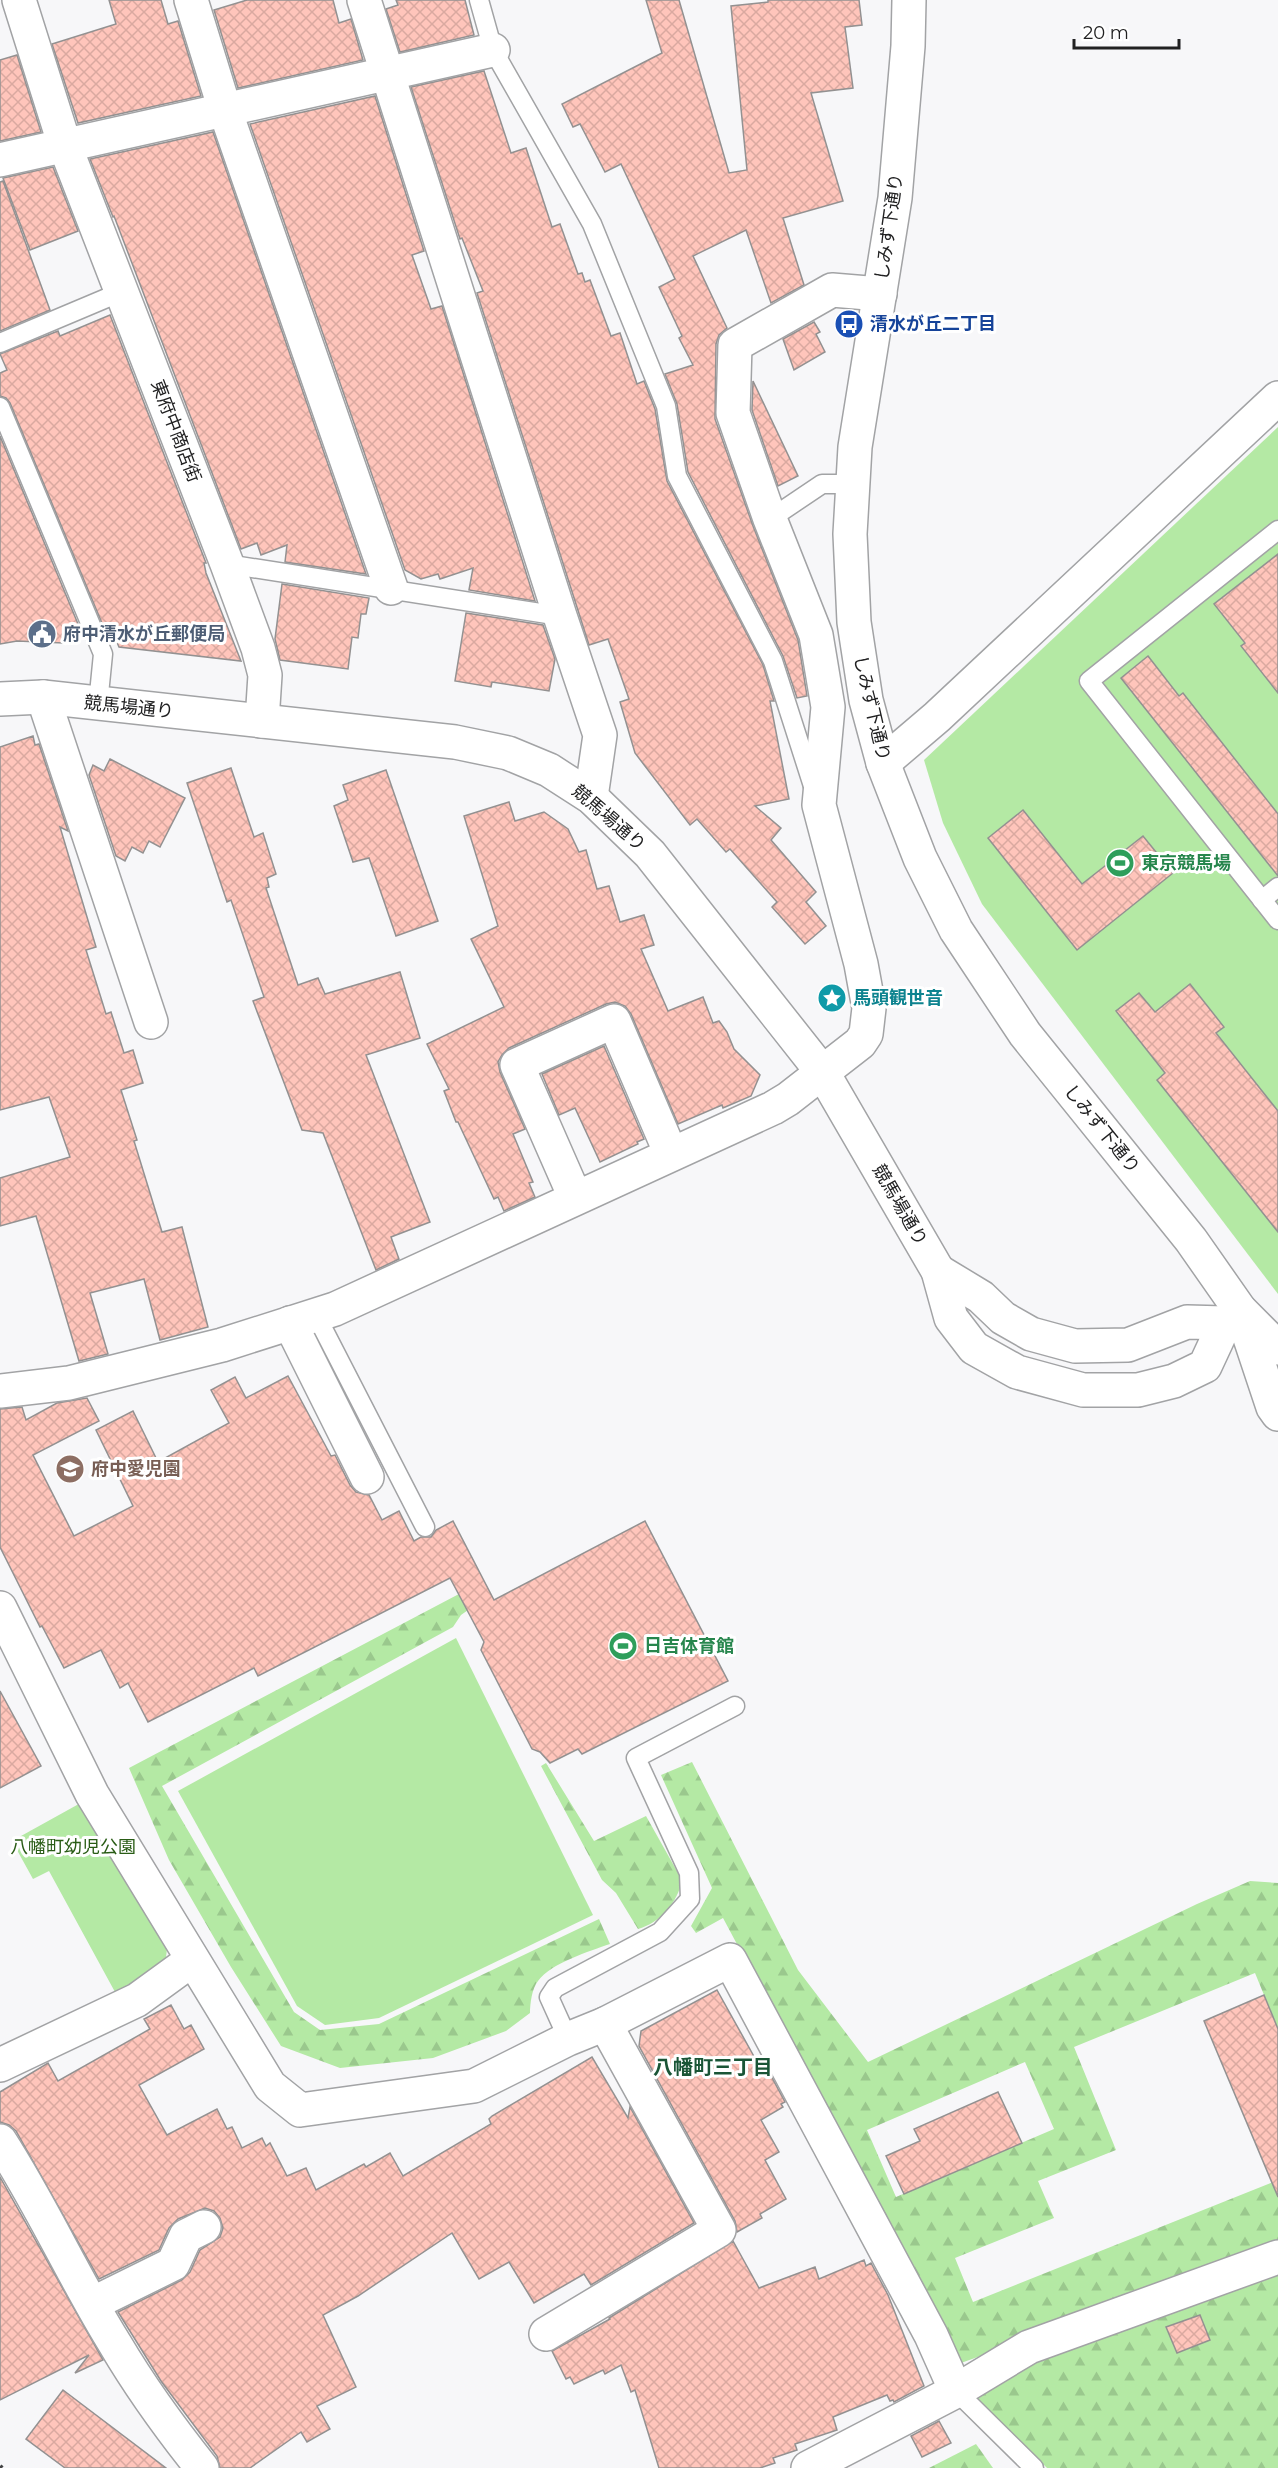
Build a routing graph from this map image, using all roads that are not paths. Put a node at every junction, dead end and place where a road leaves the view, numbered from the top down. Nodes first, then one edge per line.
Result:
1 (19, 0) edge
2 (191, 0) edge
3 (364, 0) edge
4 (479, 0) edge
5 (909, 0) edge
6 (494, 50) junction
7 (387, 74) junction
8 (225, 110) junction
9 (65, 146) junction
10 (0, 160) edge
11 (121, 292) junction
12 (880, 294) junction
13 (0, 343) edge
14 (1278, 398) edge
15 (0, 407) edge
16 (853, 484) junction
17 (770, 519) junction
18 (1278, 530) edge
19 (227, 564) junction
20 (391, 588) junction
21 (560, 616) junction
22 (43, 697) junction
23 (0, 699) edge
24 (98, 704) junction
25 (262, 721) junction
26 (883, 763) junction
27 (591, 797) junction
28 (819, 805) junction
29 (1278, 887) edge
30 (1262, 900) junction
31 (1278, 920) edge
32 (151, 1022) dead end
33 (823, 1073) junction
34 (671, 1154) junction
35 (575, 1197) junction
36 (938, 1270) junction
37 (1233, 1316) junction
38 (303, 1319) junction
39 (1278, 1348) edge
40 (0, 1391) edge
41 (1278, 1414) edge
42 (367, 1477) dead end
43 (425, 1527) dead end
44 (0, 1608) edge
45 (735, 1706) dead end
46 (192, 1960) junction
47 (605, 2024) junction
48 (568, 2039) junction
49 (0, 2065) edge
50 (0, 2141) edge
51 (12, 2185) edge
52 (204, 2226) dead end
53 (1278, 2257) edge
54 (92, 2304) junction
55 (546, 2334) dead end
56 (956, 2391) junction
57 (202, 2468) edge
58 (808, 2468) edge
59 (1034, 2468) edge

1 - 9 street, 東府中商店街
2 - 8 street
3 - 7 street
4 - 6 lane
5 - 12 street, しみず下通り
6 - 7 street
6 - 28 lane
7 - 8 street
7 - 21 street
8 - 9 street
8 - 20 street
9 - 10 street
9 - 11 street, 東府中商店街
11 - 13 lane
11 - 19 street, 東府中商店街
12 - 16 street, しみず下通り
12 - 17 street
14 - 26 street
15 - 24 lane
16 - 17 lane
16 - 26 street, しみず下通り
17 - 28 street
18 - 30 lane
19 - 20 lane
19 - 25 street, 東府中商店街
20 - 21 lane
21 - 27 street
22 - 23 street, 競馬場通り
22 - 24 street, 競馬場通り
22 - 32 street
24 - 25 street, 競馬場通り
25 - 27 street, 競馬場通り
26 - 37 street, しみず下通り
27 - 33 street, 競馬場通り
28 - 33 street
29 - 30 lane
30 - 31 lane
33 - 34 street
33 - 36 street, 競馬場通り
34 - 35 street
34 - 35 street
35 - 38 street
36 - 37 street, 競馬場通り
36 - 37 street, 競馬場通り
37 - 39 street
37 - 41 street
38 - 40 street
38 - 42 street
38 - 43 lane
44 - 46 street
45 - 48 lane
46 - 48 street
46 - 49 street
47 - 48 street
47 - 55 street
47 - 56 street
50 - 51 street
51 - 54 street
52 - 54 street
53 - 56 street
54 - 57 street
56 - 58 street
56 - 59 lane

